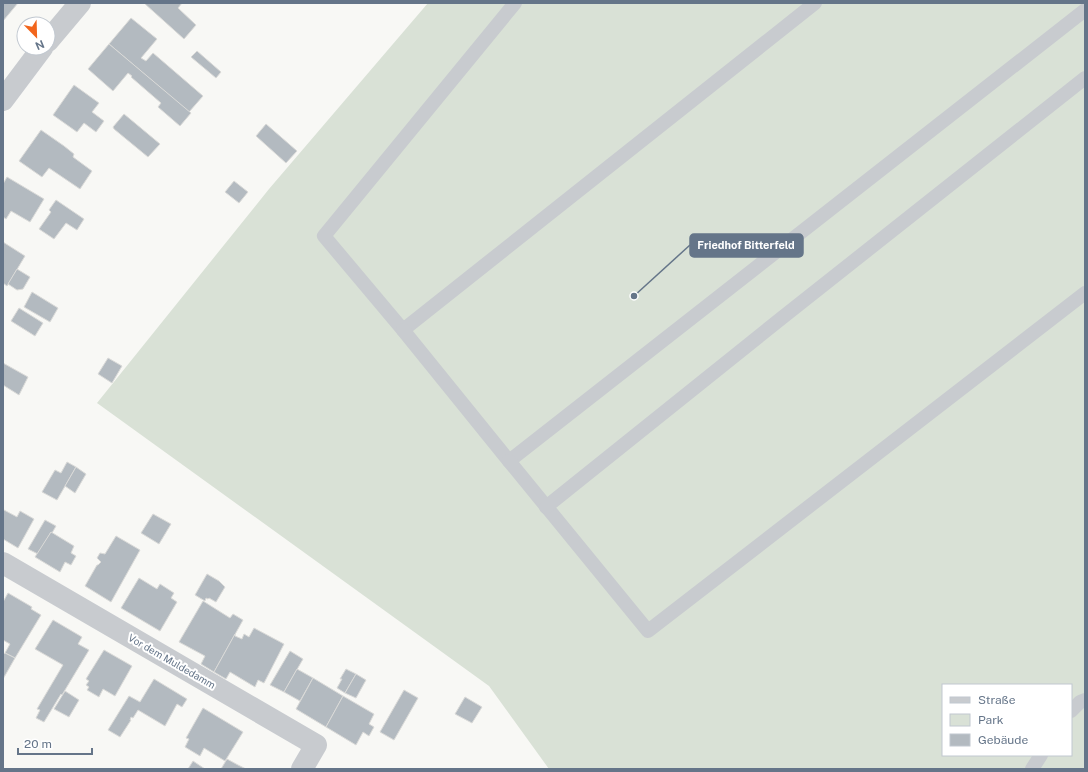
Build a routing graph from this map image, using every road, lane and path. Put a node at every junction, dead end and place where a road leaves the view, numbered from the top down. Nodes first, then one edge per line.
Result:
1 (80, 3) edge
2 (515, 3) edge
3 (815, 3) edge
4 (1085, 10) edge
5 (56, 32) edge
6 (36, 56) edge
7 (1085, 78) edge
8 (3, 100) edge
9 (1085, 292) edge
10 (403, 330) junction
11 (508, 461) junction
12 (546, 507) junction
13 (3, 563) edge
14 (1085, 700) edge
15 (1072, 710) edge
16 (1040, 756) edge
17 (302, 769) edge
18 (1032, 769) edge

1 - 5 street
2 - 10 lane
3 - 10 lane
4 - 11 lane
6 - 8 street
7 - 12 lane
9 - 12 lane
10 - 11 lane
11 - 12 lane
13 - 17 street, Vor dem Muldedamm
14 - 15 lane
16 - 18 lane

